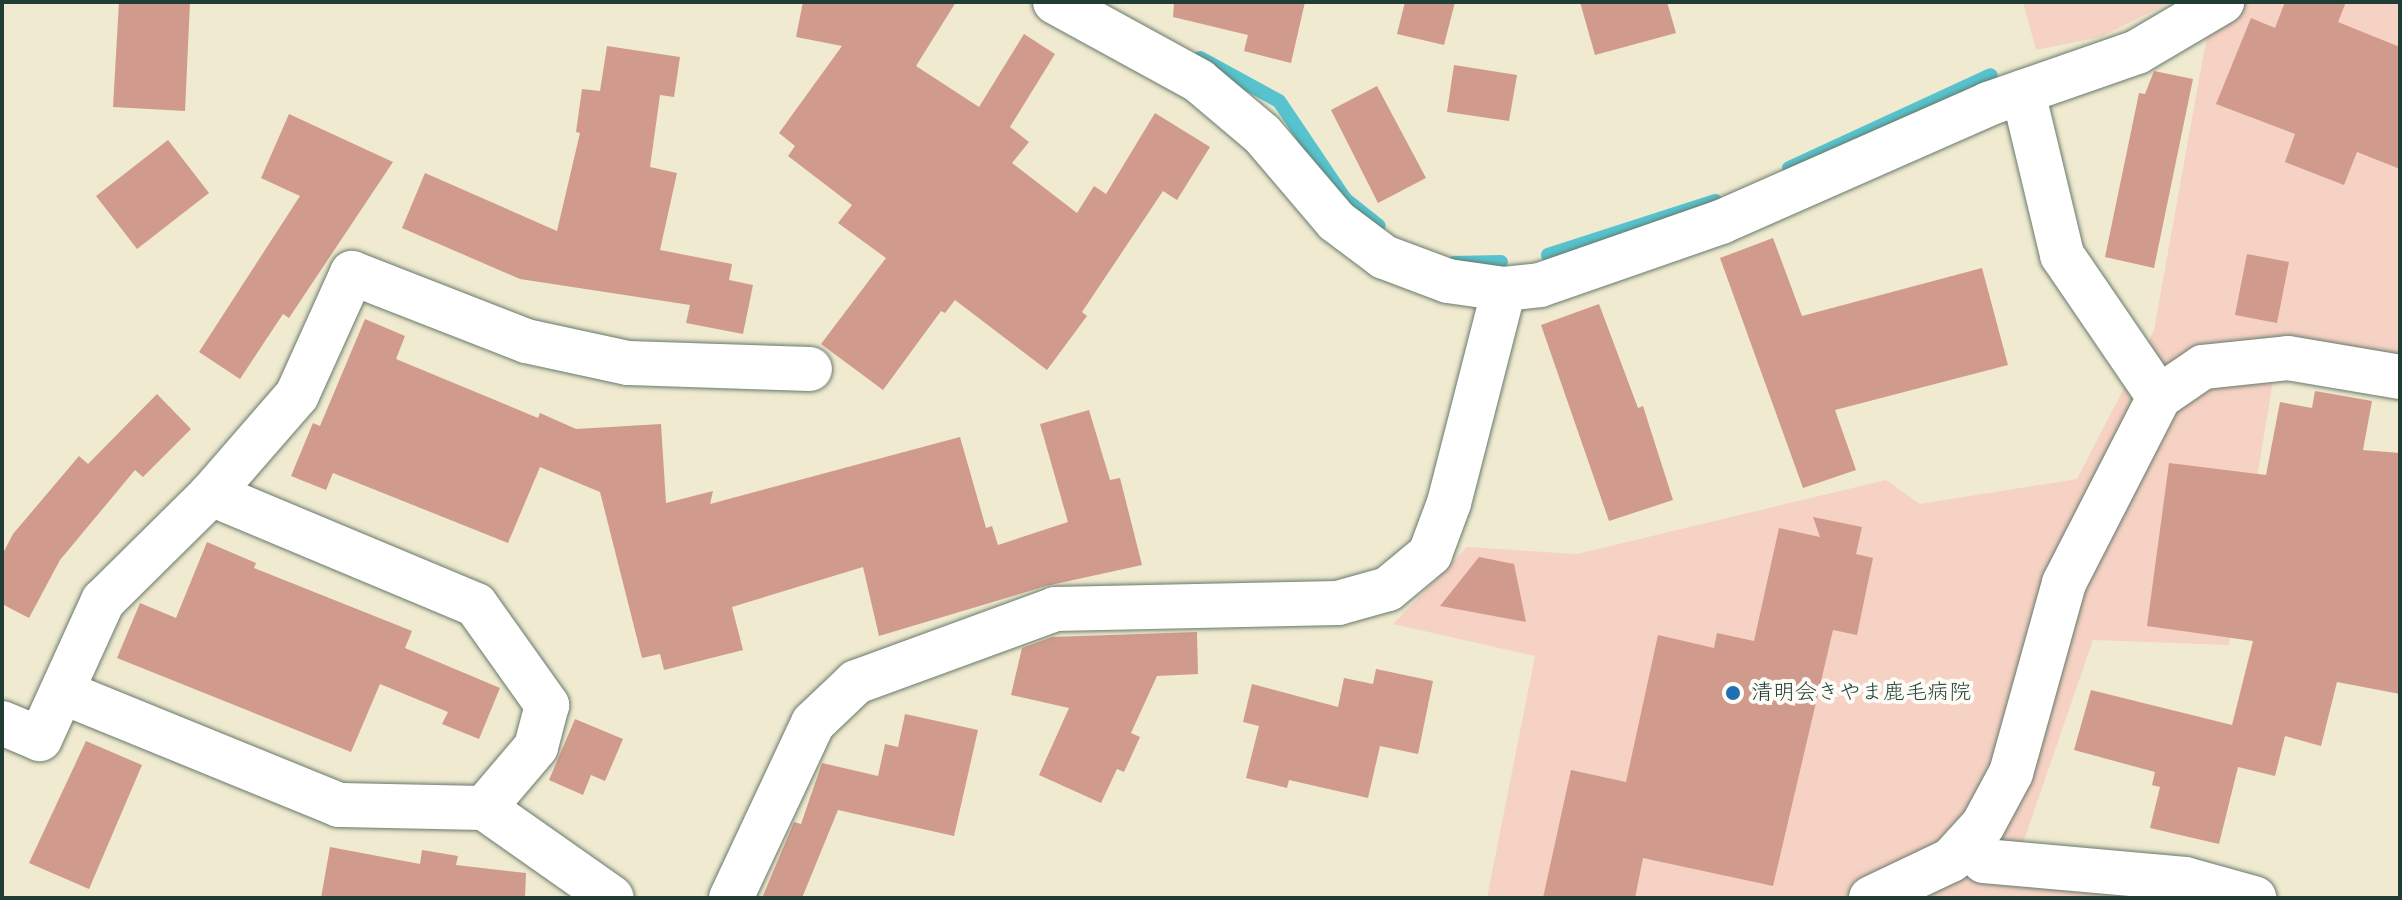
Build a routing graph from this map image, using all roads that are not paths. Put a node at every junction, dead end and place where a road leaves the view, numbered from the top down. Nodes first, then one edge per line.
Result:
1 (1055, 2) edge
2 (2222, 2) edge
3 (2023, 92) junction
4 (1504, 289) junction
5 (810, 369) dead end
6 (2400, 377) edge
7 (2159, 397) junction
8 (211, 494) junction
9 (62, 692) junction
10 (2, 723) edge
11 (484, 808) junction
12 (1966, 844) junction
13 (612, 898) edge
14 (731, 898) edge
15 (1871, 898) edge
16 (2254, 898) edge

1 - 4 street
2 - 3 street
3 - 4 street
3 - 7 street
4 - 14 street
5 - 8 street
6 - 7 street
7 - 12 street
8 - 9 street
8 - 11 street
9 - 10 street
9 - 11 street
11 - 13 street
12 - 15 street
12 - 16 street

